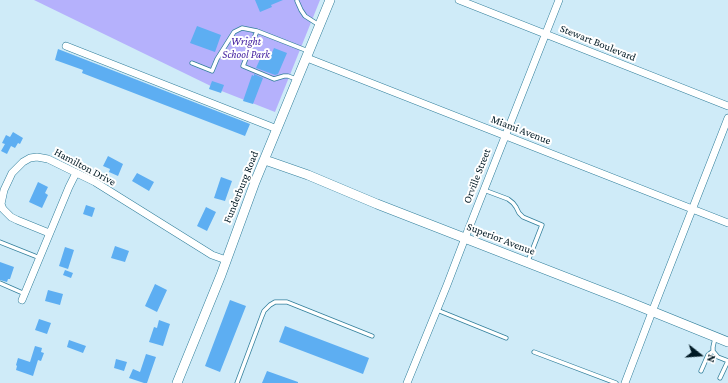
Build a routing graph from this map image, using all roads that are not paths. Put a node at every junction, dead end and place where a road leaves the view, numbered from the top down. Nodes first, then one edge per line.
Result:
1 (330, 0) edge
2 (459, 0) edge
3 (559, 0) edge
4 (297, 1) dead end
5 (320, 25) junction
6 (257, 31) junction
7 (545, 34) junction
8 (66, 46) dead end
9 (308, 55) junction
10 (192, 63) dead end
11 (298, 79) junction
12 (728, 106) edge
13 (728, 118) edge
14 (277, 129) junction
15 (505, 136) junction
16 (265, 160) junction
17 (76, 172) junction
18 (484, 190) junction
19 (692, 209) junction
20 (728, 224) edge
21 (50, 233) junction
22 (465, 238) junction
23 (0, 242) edge
24 (40, 258) junction
25 (226, 260) junction
26 (528, 262) junction
27 (0, 284) edge
28 (24, 297) joint
29 (437, 310) junction
30 (652, 312) junction
31 (372, 336) dead end
32 (716, 337) junction
33 (506, 338) dead end
34 (728, 342) edge
35 (713, 351) junction
36 (534, 352) dead end
37 (728, 361) edge
38 (701, 371) dead end
39 (720, 378) dead end
40 (177, 383) edge
41 (236, 383) edge
42 (407, 383) edge
43 (616, 383) edge
44 (625, 383) edge

1 - 5 street, Funderburg Road
2 - 7 street, Stewart Boulevard
3 - 7 street, Orville Street
4 - 5 lane
5 - 9 street, Funderburg Road
6 - 9 lane
6 - 10 lane
6 - 11 lane
7 - 12 street, Stewart Boulevard
7 - 15 street, Orville Street
8 - 14 street
9 - 11 street, Funderburg Road
9 - 15 street, Miami Avenue
11 - 14 street, Funderburg Road
13 - 19 street
14 - 16 street, Funderburg Road
15 - 18 street, Orville Street
15 - 19 street, Miami Avenue
16 - 22 street, Superior Avenue
16 - 25 street, Funderburg Road
17 - 21 street
17 - 21 street, Hamilton Drive
17 - 25 street, Hamilton Drive
18 - 22 street, Orville Street
18 - 26 lane
19 - 20 street, Miami Avenue
19 - 30 street
21 - 24 street
22 - 26 street, Superior Avenue
22 - 29 street, Orville Street
23 - 24 lane
24 - 28 street
25 - 40 street, Funderburg Road
26 - 30 street, Superior Avenue
27 - 28 lane
29 - 33 lane
29 - 42 street, Orville Street
30 - 32 street, Superior Avenue
30 - 44 street
31 - 41 lane
32 - 34 street, Superior Avenue
32 - 35 lane
35 - 37 lane
35 - 38 lane
36 - 43 lane
37 - 39 lane

